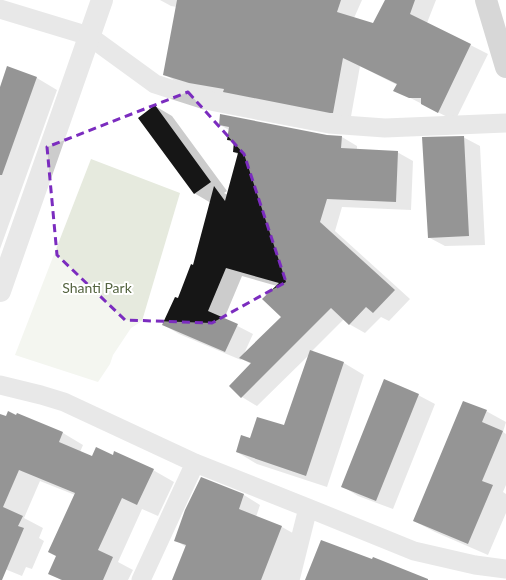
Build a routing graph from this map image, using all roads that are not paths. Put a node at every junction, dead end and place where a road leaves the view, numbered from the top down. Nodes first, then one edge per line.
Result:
1 (102, 0) edge
2 (486, 0) edge
3 (0, 9) edge
4 (89, 36) junction
5 (506, 67) edge
6 (506, 122) edge
7 (0, 291) edge
8 (0, 385) edge
9 (195, 463) junction
10 (308, 508) junction
11 (506, 569) edge
12 (141, 580) edge
13 (290, 580) edge

1 - 4 street
2 - 5 main road
3 - 4 street
4 - 6 street
4 - 7 street
8 - 9 street
9 - 10 street
9 - 12 street
10 - 11 street
10 - 13 street

